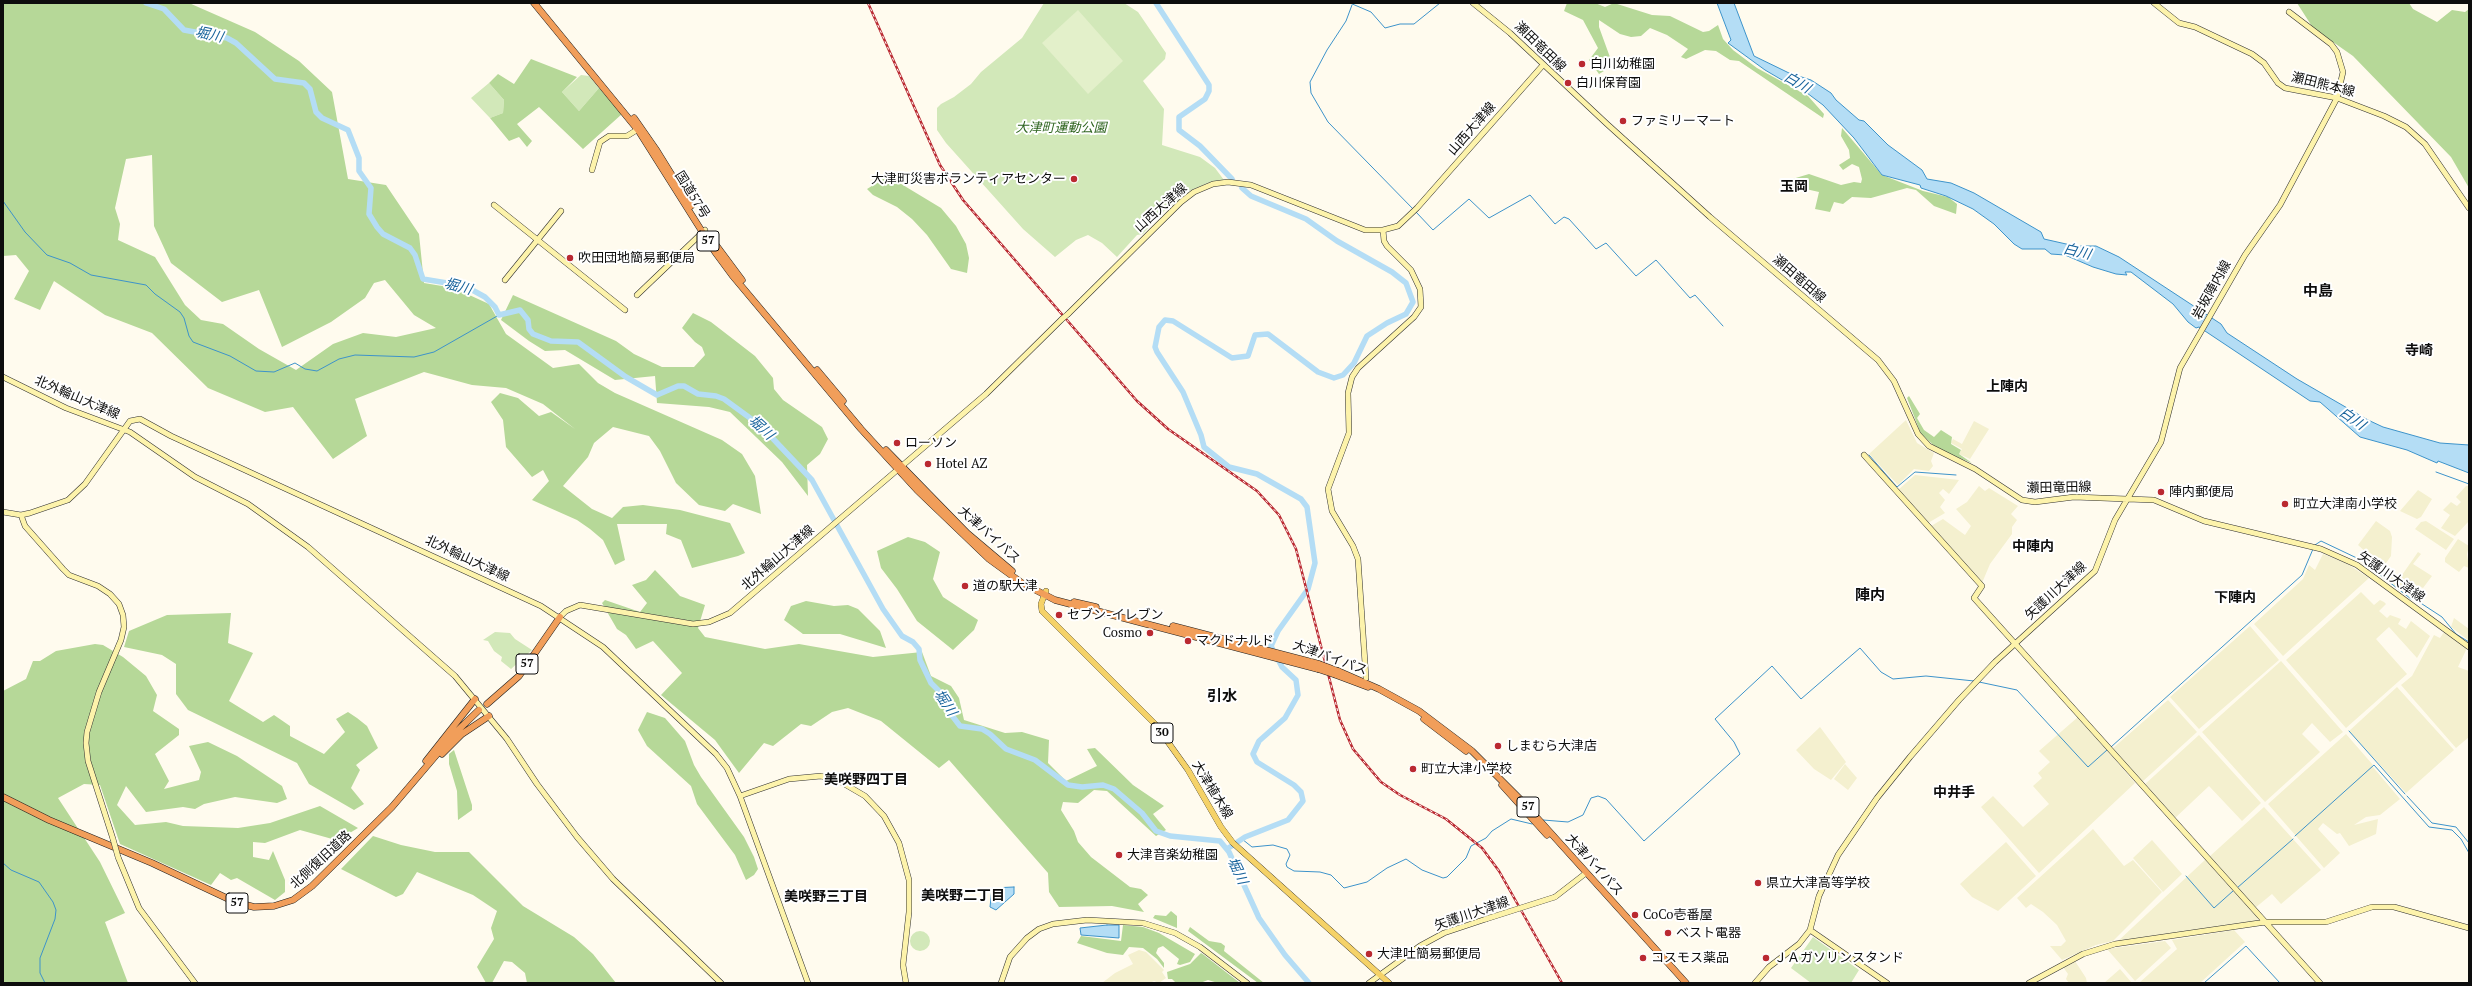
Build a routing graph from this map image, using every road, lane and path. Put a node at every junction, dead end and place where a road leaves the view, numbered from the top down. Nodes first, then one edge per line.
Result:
1 (534, 3) edge
2 (539, 3) edge
3 (1473, 3) edge
4 (2154, 3) edge
5 (2289, 12) dead end
6 (1542, 65) junction
7 (2337, 98) junction
8 (640, 128) junction
9 (592, 170) dead end
10 (494, 205) dead end
11 (2469, 208) edge
12 (561, 211) dead end
13 (1383, 230) junction
14 (704, 231) junction
15 (538, 239) junction
16 (505, 280) dead end
17 (637, 295) dead end
18 (625, 310) dead end
19 (3, 377) edge
20 (124, 429) junction
21 (1864, 455) dead end
22 (899, 467) junction
23 (2126, 500) junction
24 (3, 512) edge
25 (21, 514) junction
26 (1046, 593) junction
27 (560, 617) junction
28 (2015, 643) junction
29 (2469, 647) edge
30 (1366, 678) dead end
31 (475, 699) junction
32 (487, 704) dead end
33 (479, 710) dead end
34 (489, 716) junction
35 (416, 778) junction
36 (740, 796) junction
37 (3, 797) edge
38 (1585, 874) junction
39 (2266, 922) junction
40 (2469, 928) edge
41 (1810, 930) junction
42 (1379, 975) junction
43 (195, 983) edge
44 (721, 983) edge
45 (808, 983) edge
46 (906, 983) edge
47 (1001, 983) edge
48 (1247, 983) edge
49 (1369, 983) edge
50 (1389, 983) edge
51 (1680, 983) edge
52 (1686, 983) edge
53 (1754, 983) edge
54 (1887, 983) edge
55 (2030, 983) edge
56 (2320, 983) edge

1 - 8 highway, 国道57号 / 57
2 - 8 highway, 国道57号 / 57
3 - 6 main road, 瀬田竜田線
4 - 7 main road, 瀬田熊本線
5 - 7 main road, 岩坂陣内線
6 - 13 main road, 山西大津線
6 - 23 main road, 瀬田竜田線
7 - 11 main road, 瀬田熊本線
7 - 23 main road, 岩坂陣内線
8 - 9 main road
8 - 14 highway, 国道57号 / 57
10 - 15 main road
12 - 15 main road
13 - 22 main road, 山西大津線, bridge
13 - 30 main road
14 - 17 main road
14 - 22 highway, 国道57号 / 57
15 - 16 main road
15 - 18 main road
19 - 20 main road, 北外輪山大津線
20 - 25 main road
20 - 27 main road, 北外輪山大津線
20 - 31 main road
21 - 28 main road
22 - 26 highway, 大津バイパス / 57
22 - 27 main road, 北外輪山大津線
23 - 28 main road, 矢護川大津線
23 - 29 main road, 矢護川大津線
24 - 25 main road
25 - 43 main road, bridge
26 - 38 highway, 大津バイパス / 57, bridge
26 - 42 main road, 大津植木線 / 30
27 - 32 highway, 57
27 - 36 main road
28 - 39 main road
28 - 41 main road, 矢護川大津線
31 - 34 main road
31 - 35 highway
33 - 35 highway, 北側復旧道路 / 57
34 - 35 highway
34 - 44 main road
35 - 37 highway, 北側復旧道路 / 57
36 - 45 main road
36 - 46 main road
38 - 42 main road, 矢護川大津線, bridge
38 - 51 highway, 大津バイパス / 57
38 - 52 highway, 大津バイパス / 57
39 - 40 main road
39 - 55 main road
39 - 56 main road
41 - 53 main road, 矢護川大津線
41 - 54 main road
42 - 49 main road, 矢護川大津線
42 - 50 main road, 大津植木線 / 30
47 - 48 main road

